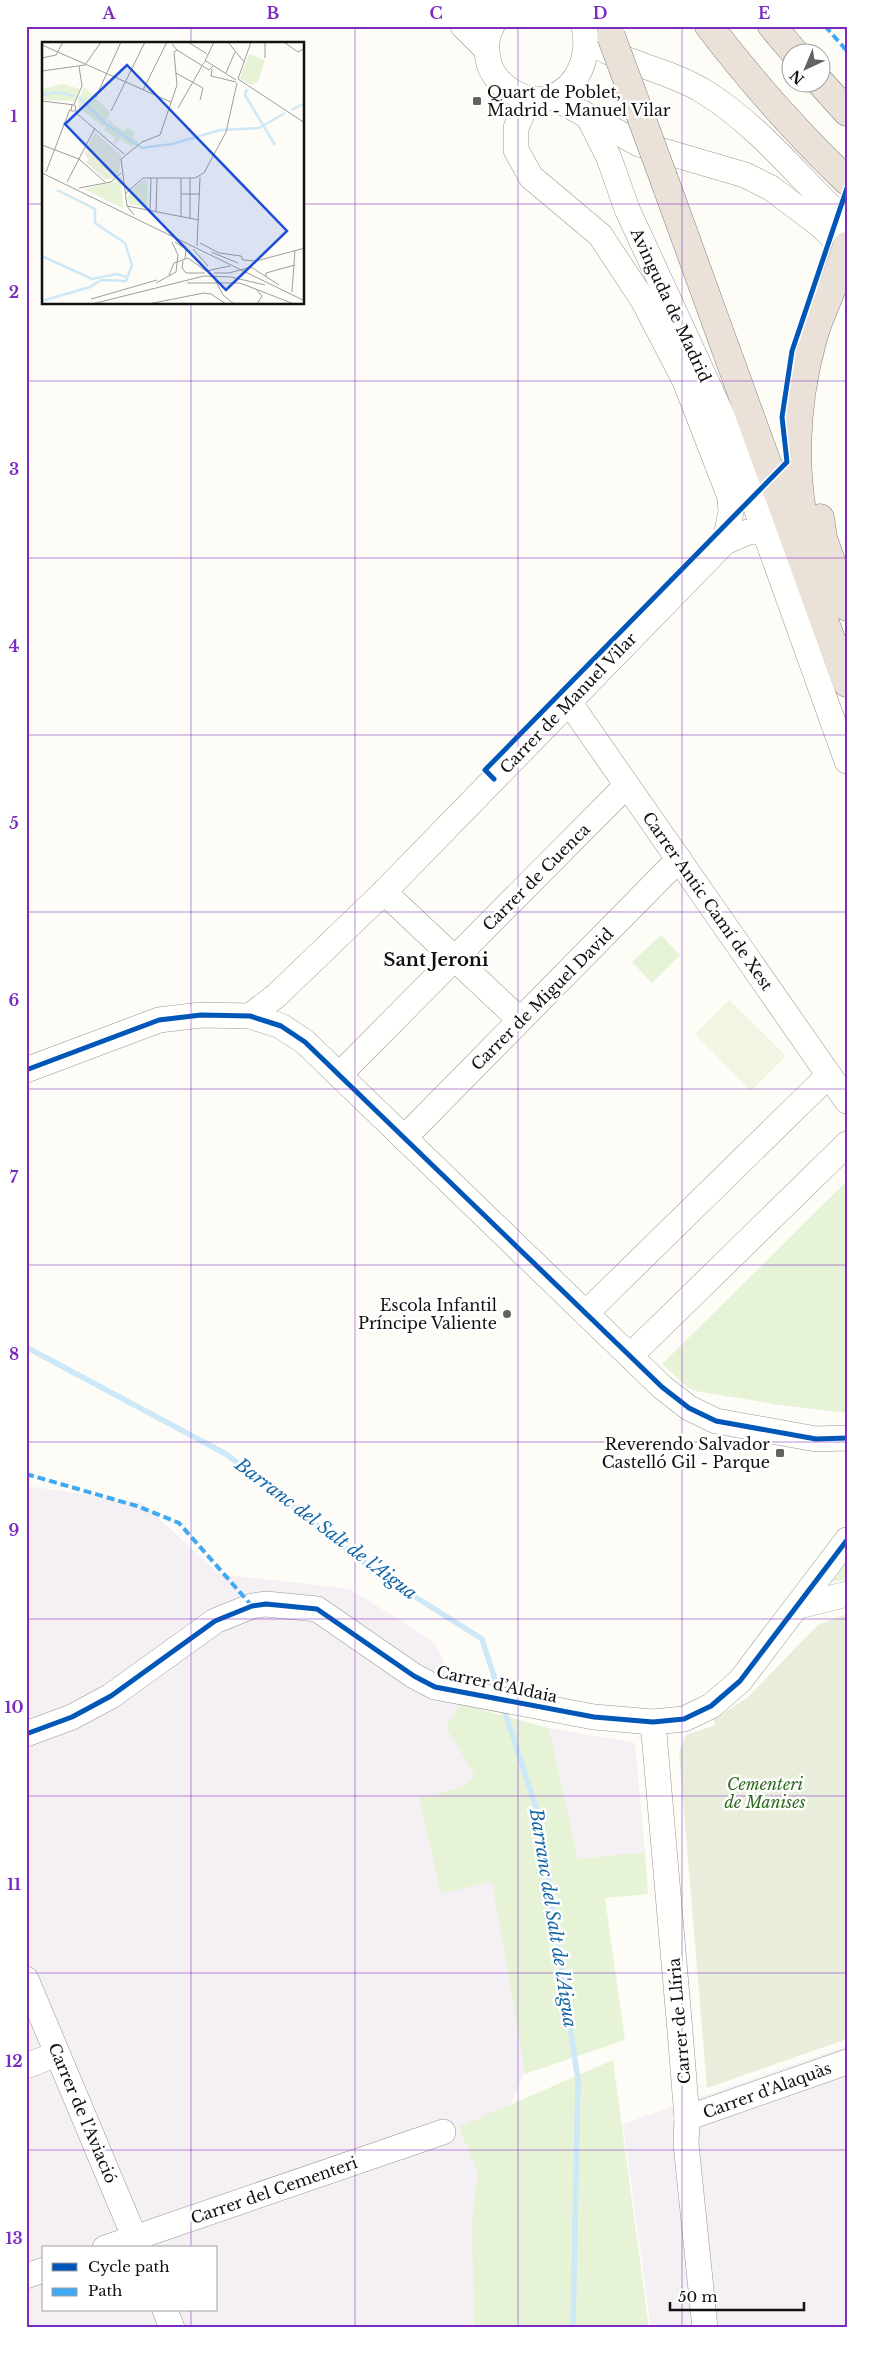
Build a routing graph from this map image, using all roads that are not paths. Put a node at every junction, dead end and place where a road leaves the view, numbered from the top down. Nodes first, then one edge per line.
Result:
1 (463, 26) edge
2 (709, 26) edge
3 (772, 26) edge
4 (598, 32) edge
5 (489, 38) edge
6 (786, 42) edge
7 (829, 92) edge
8 (541, 98) junction
9 (847, 112) edge
10 (588, 116) junction
11 (847, 181) edge
12 (847, 223) edge
13 (847, 246) edge
14 (842, 262) edge
15 (829, 300) junction
16 (765, 532) junction
17 (725, 542) junction
18 (847, 607) edge
19 (847, 655) edge
20 (847, 683) edge
21 (569, 702) junction
22 (847, 761) edge
23 (627, 785) junction
24 (679, 859) junction
25 (384, 892) junction
26 (455, 959) junction
27 (250, 1016) junction
28 (520, 1020) junction
29 (26, 1070) edge
30 (339, 1075) junction
31 (839, 1082) edge
32 (404, 1138) junction
33 (847, 1144) edge
34 (586, 1313) junction
35 (630, 1356) junction
36 (847, 1438) edge
37 (847, 1540) edge
38 (847, 1594) edge
39 (799, 1606) junction
40 (653, 1722) junction
41 (26, 1734) edge
42 (26, 1979) edge
43 (57, 2054) junction
44 (847, 2062) edge
45 (26, 2066) edge
46 (687, 2118) junction
47 (443, 2132) dead end
48 (137, 2242) edge
49 (115, 2246) edge
50 (42, 2271) edge
51 (26, 2276) edge
52 (166, 2312) edge
53 (702, 2325) edge
54 (172, 2328) edge

1 - 5 street
2 - 11 highway
3 - 6 highway
4 - 8 street
4 - 12 street
4 - 20 highway, bridge
5 - 8 street
7 - 9 highway
8 - 10 street
8 - 17 street, Avinguda de Madrid
10 - 14 street
10 - 16 street, Avinguda de Madrid
13 - 14 highway, bridge
14 - 15 highway
15 - 18 highway
15 - 19 highway
16 - 17 street, Carrer de Manuel Vilar
16 - 22 street, Avinguda de Madrid
17 - 21 street, Carrer de Manuel Vilar
21 - 23 street, Carrer Antic Camí de Xest
21 - 25 street, Carrer de Manuel Vilar
23 - 24 street, Carrer Antic Camí de Xest
23 - 26 street, Carrer de Cuenca
24 - 28 street, Carrer de Miguel David
24 - 31 street, Carrer Antic Camí de Xest
25 - 26 street
25 - 27 street, Carrer de Manuel Vilar
26 - 28 street
26 - 30 street, Carrer de Cuenca
27 - 29 street
27 - 30 street
28 - 32 street, Carrer de Miguel David
30 - 32 street
31 - 34 street
32 - 34 street
33 - 35 street
34 - 35 street
35 - 36 street
37 - 39 street, Carrer d’Aldaia
38 - 39 street
39 - 40 street, Carrer d’Aldaia
40 - 41 street, Carrer d’Aldaia
40 - 46 street, Carrer de Llíria
42 - 43 street, Carrer de l’Aviació
43 - 45 street
43 - 48 street, Carrer de l’Aviació
44 - 46 street, Carrer d’Alaquàs
46 - 53 street, Carrer de Llíria
47 - 48 street, Carrer del Cementeri
48 - 49 street, Carrer del Cementeri
50 - 51 street
52 - 54 street

